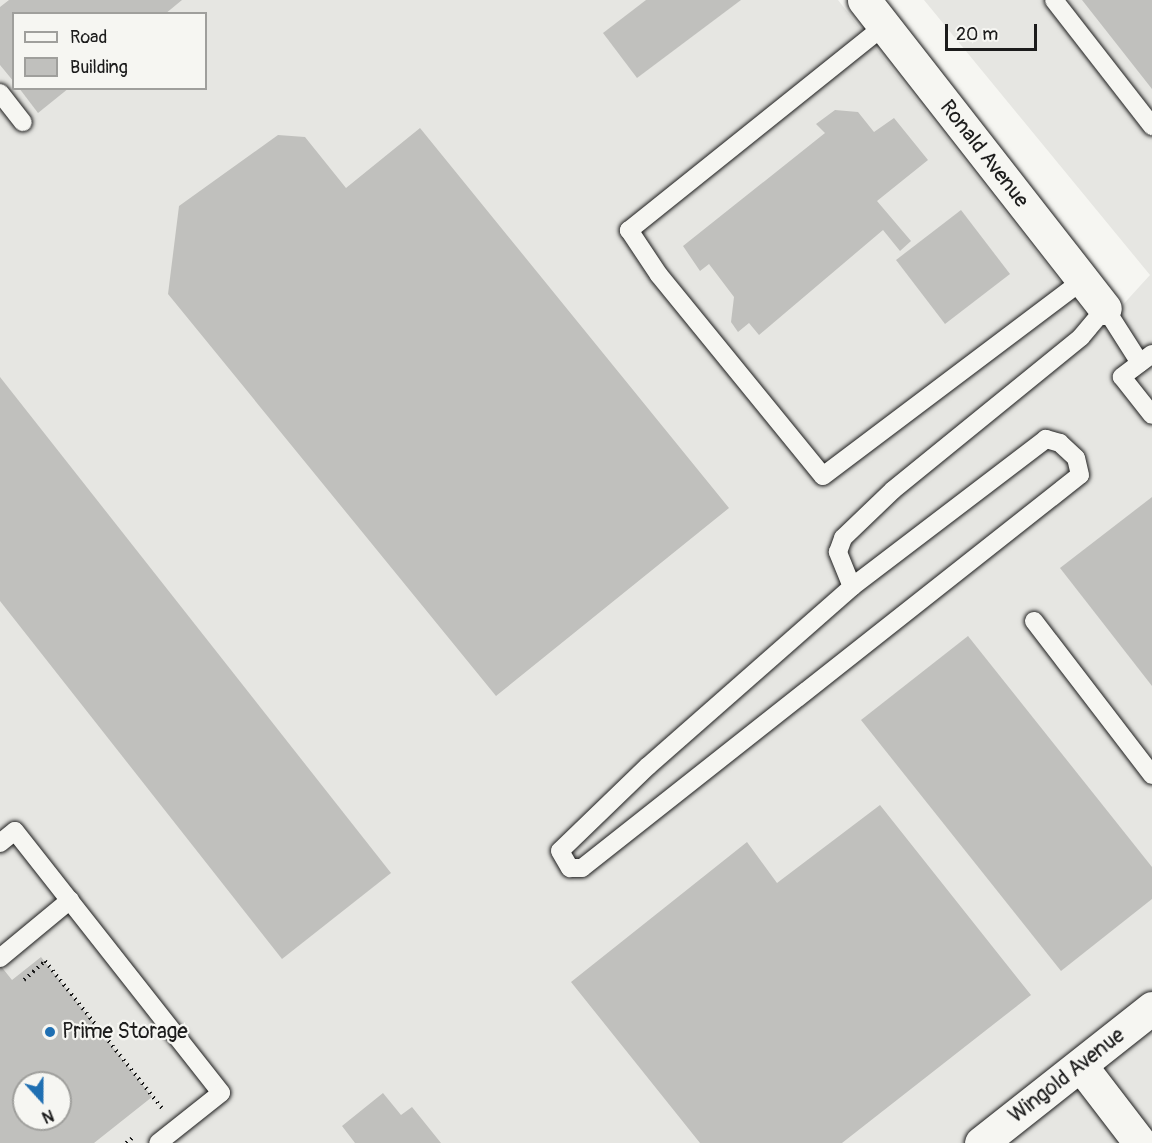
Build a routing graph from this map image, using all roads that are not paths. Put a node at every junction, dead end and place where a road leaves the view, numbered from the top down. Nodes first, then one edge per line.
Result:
1 (864, 0) edge
2 (1054, 0) edge
3 (884, 26) junction
4 (0, 93) edge
5 (23, 122) dead end
6 (1152, 126) edge
7 (1083, 280) junction
8 (1105, 308) junction
9 (1146, 359) edge
10 (1152, 415) edge
11 (852, 587) junction
12 (1034, 621) dead end
13 (1152, 775) edge
14 (0, 843) edge
15 (70, 900) junction
16 (0, 957) edge
17 (1152, 1008) edge
18 (1081, 1066) junction
19 (158, 1143) edge
20 (981, 1143) edge
21 (1140, 1143) edge

1 - 3 street, Ronald Avenue
2 - 6 lane
3 - 7 street, Ronald Avenue
3 - 7 lane
4 - 5 lane
7 - 8 street, Ronald Avenue
8 - 9 lane
8 - 11 lane
9 - 10 lane
11 - 11 lane
12 - 13 lane
14 - 15 lane
15 - 16 lane
15 - 19 lane
17 - 18 street, Wingold Avenue
18 - 20 street, Wingold Avenue
18 - 21 street

